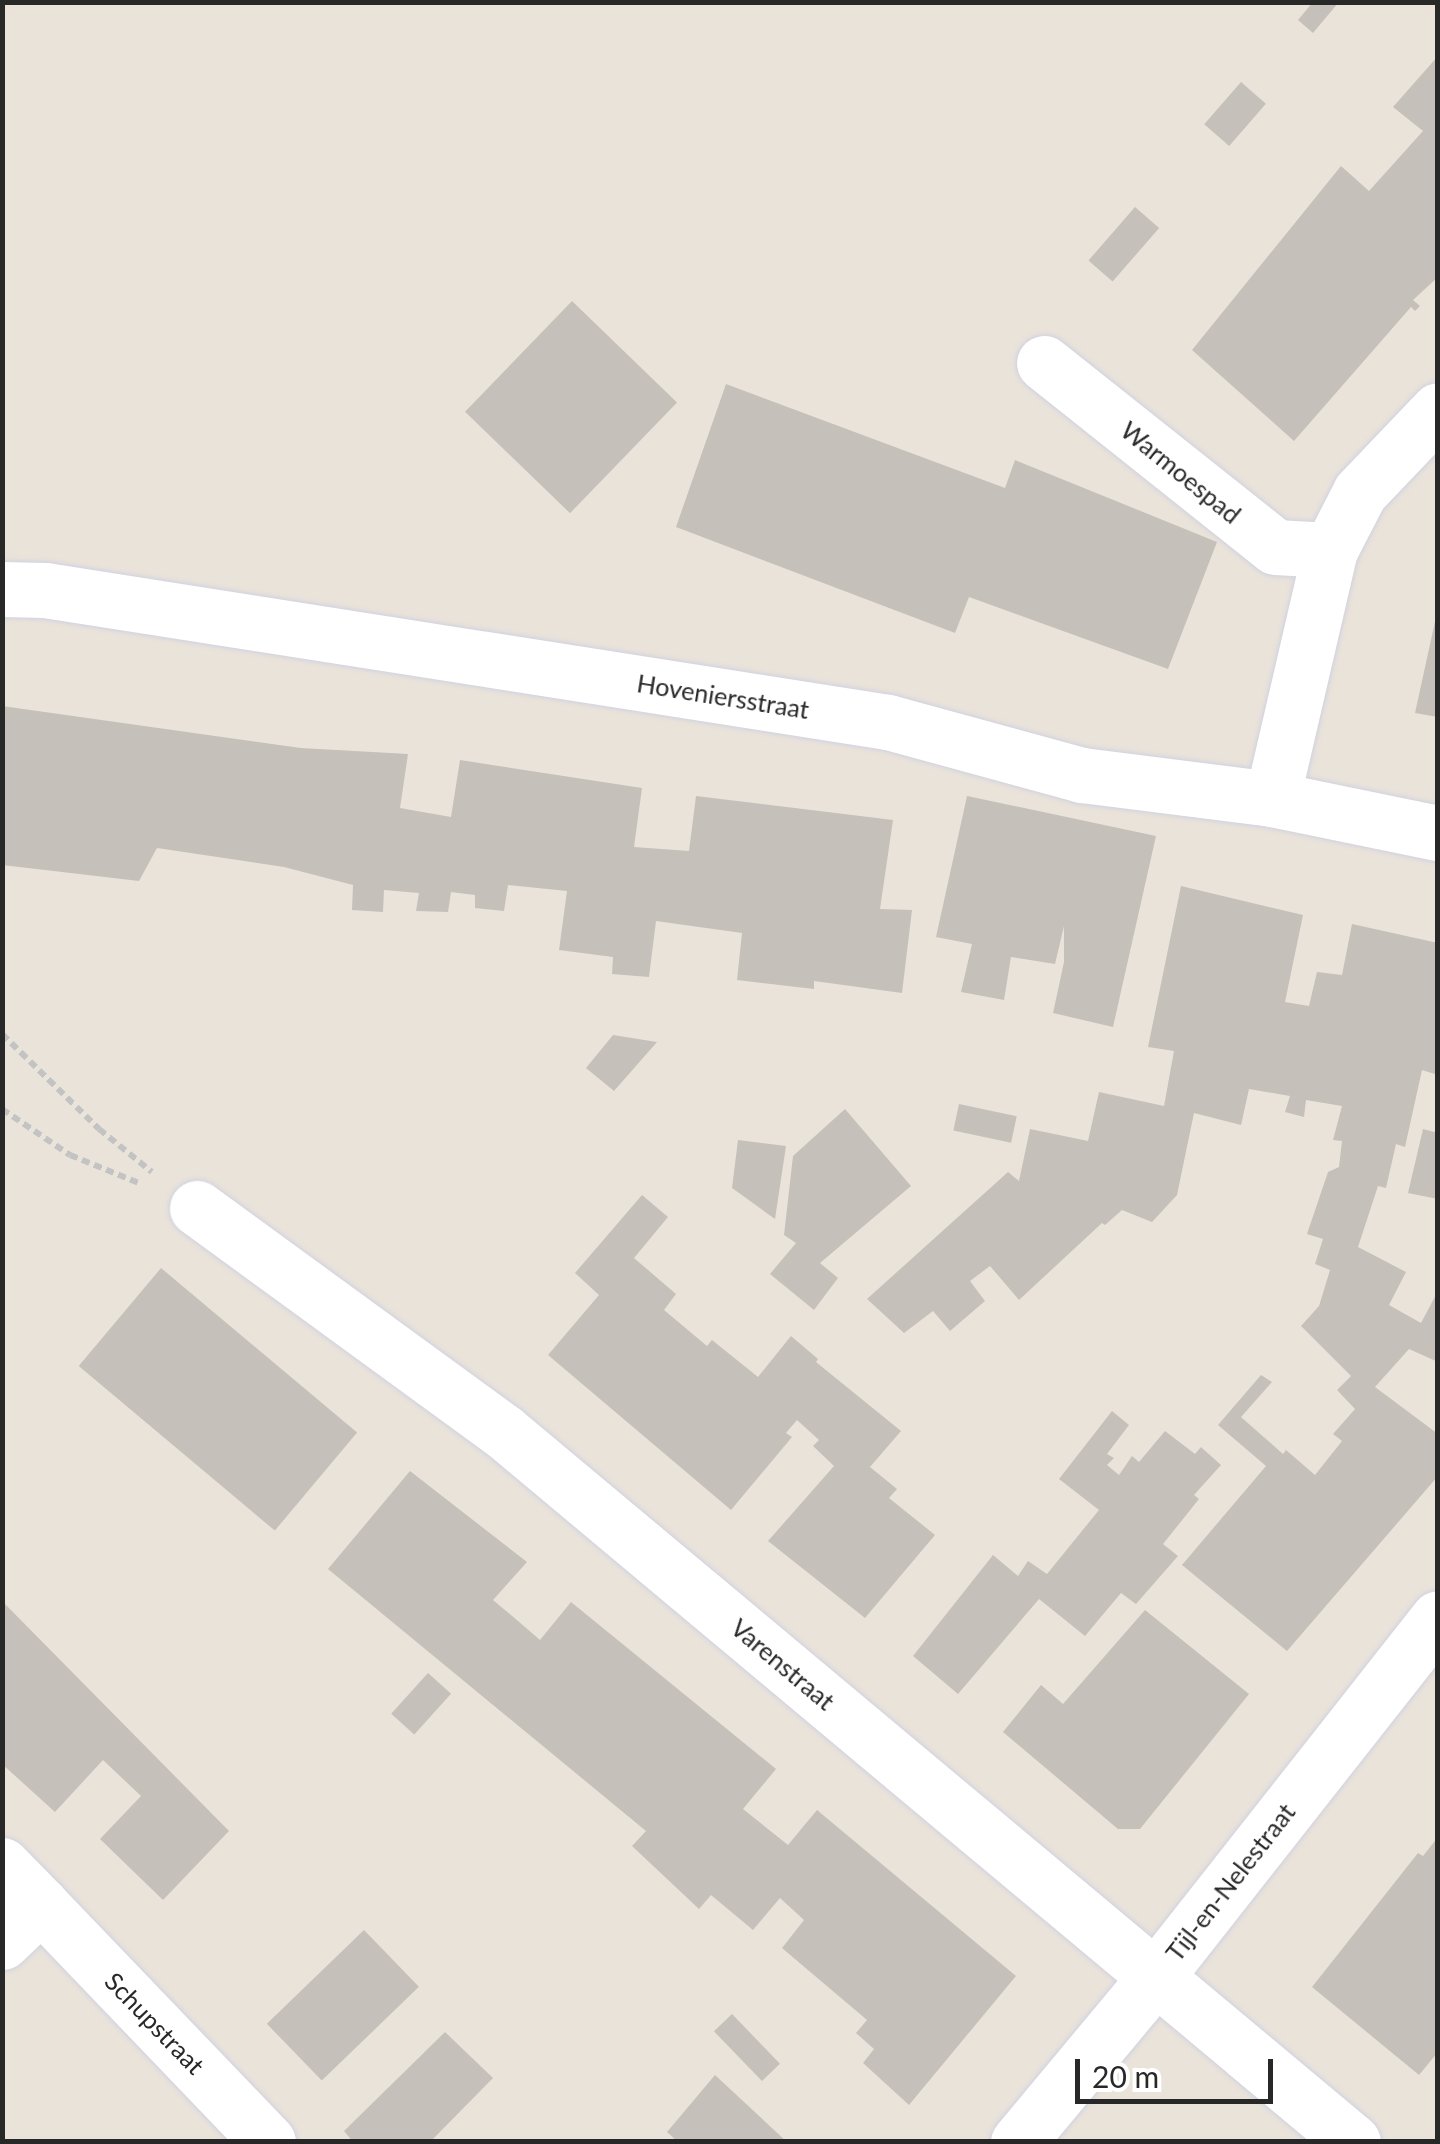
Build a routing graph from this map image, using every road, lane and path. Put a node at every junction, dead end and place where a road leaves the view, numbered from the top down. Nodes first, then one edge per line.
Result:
1 (1044, 362) dead end
2 (1438, 410) edge
3 (1330, 550) junction
4 (2, 589) edge
5 (1272, 800) junction
6 (1438, 834) edge
7 (2, 1034) edge
8 (2, 1109) edge
9 (198, 1208) junction
10 (1438, 1618) edge
11 (2, 1865) edge
12 (41, 1905) junction
13 (2, 1942) edge
14 (1156, 1975) junction
15 (268, 2142) edge
16 (1018, 2142) edge
17 (1352, 2142) edge

1 - 3 street, Warmoespad
2 - 3 street
3 - 5 street
4 - 5 street, Hoveniersstraat
5 - 6 street, Hoveniersstraat
7 - 9 path
8 - 9 path
9 - 14 street, Varenstraat
10 - 14 street, Tijl-en-Nelestraat
11 - 12 street, Schupstraat
12 - 13 street
12 - 15 street, Schupstraat
14 - 16 street, Tijl-en-Nelestraat
14 - 17 street, Varenstraat

